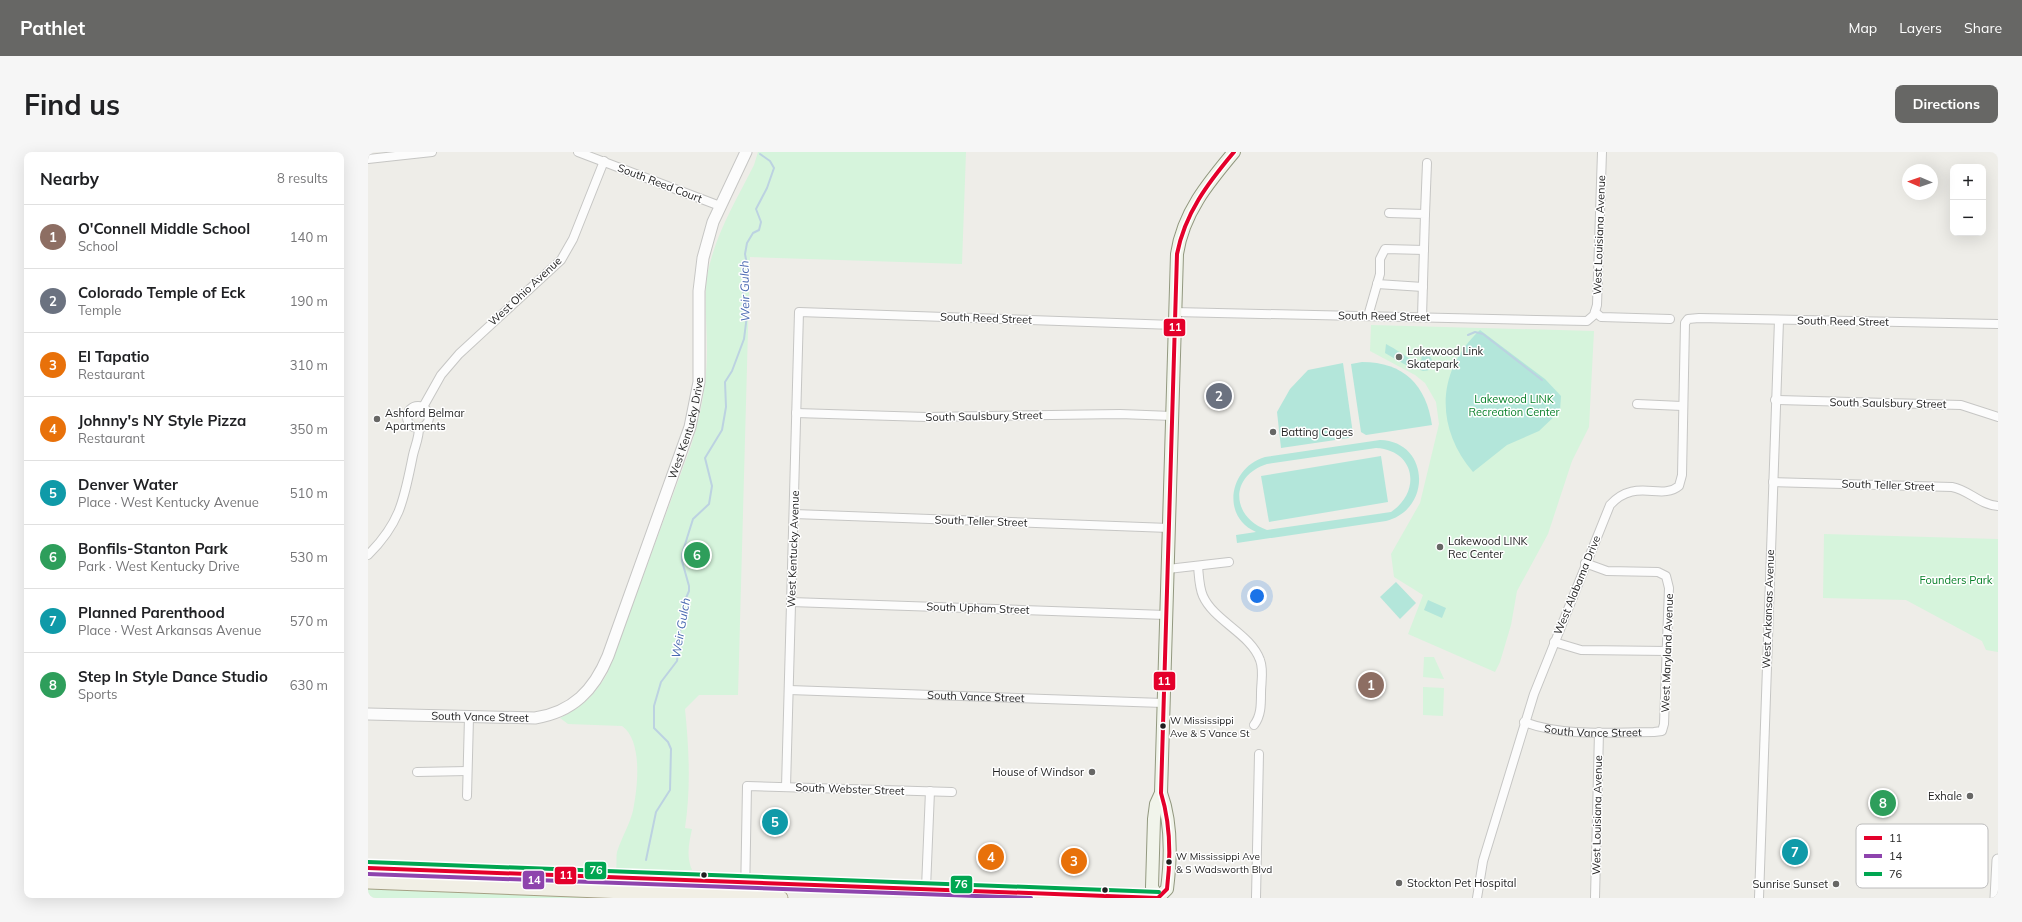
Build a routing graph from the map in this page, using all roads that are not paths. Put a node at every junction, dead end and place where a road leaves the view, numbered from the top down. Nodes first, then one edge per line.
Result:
1 (432, 152) edge
2 (578, 152) edge
3 (746, 152) edge
4 (1234, 152) edge
5 (1602, 152) edge
6 (368, 159) edge
7 (604, 161) junction
8 (1427, 163) dead end
9 (720, 206) junction
10 (1388, 213) dead end
11 (1425, 214) junction
12 (1424, 250) junction
13 (1377, 284) junction
14 (1423, 287) junction
15 (799, 312) joint
16 (1174, 312) junction
17 (1593, 315) junction
18 (1368, 316) junction
19 (1422, 317) junction
20 (1670, 319) dead end
21 (1688, 319) joint
22 (1778, 320) junction
23 (1998, 324) edge
24 (1174, 325) junction
25 (1776, 400) junction
26 (1637, 404) dead end
27 (1682, 406) junction
28 (423, 407) junction
29 (796, 413) junction
30 (1172, 416) junction
31 (1998, 417) edge
32 (419, 428) junction
33 (1773, 482) junction
34 (1998, 506) edge
35 (794, 514) junction
36 (1169, 528) junction
37 (368, 555) edge
38 (1229, 562) dead end
39 (1585, 563) junction
40 (1198, 566) junction
41 (1168, 569) junction
42 (791, 602) junction
43 (1166, 615) junction
44 (1554, 642) junction
45 (1667, 650) junction
46 (789, 690) junction
47 (585, 695) joint
48 (1163, 703) junction
49 (368, 714) edge
50 (469, 717) junction
51 (1524, 722) junction
52 (1254, 725) dead end
53 (1662, 730) joint
54 (1599, 732) junction
55 (1259, 754) dead end
56 (467, 771) junction
57 (417, 772) dead end
58 (786, 787) junction
59 (930, 792) junction
60 (952, 792) dead end
61 (467, 796) dead end
62 (1998, 860) edge
63 (368, 868) edge
64 (368, 882) edge
65 (745, 883) junction
66 (926, 888) junction
67 (1030, 895) edge
68 (1997, 896) edge
69 (745, 897) edge
70 (781, 898) edge
71 (1159, 898) edge
72 (1256, 898) edge
73 (1477, 898) edge
74 (1595, 898) edge
75 (1759, 898) edge

1 - 6 street
2 - 7 street, South Reed Court
3 - 9 street, West Kentucky Drive
4 - 16 main road
5 - 17 street, West Louisiana Avenue
7 - 9 street, South Reed Court
7 - 28 street, West Ohio Avenue
8 - 11 street
9 - 47 street, West Kentucky Drive
10 - 11 street
11 - 12 street
12 - 13 street
12 - 14 street
13 - 14 street
13 - 18 street
14 - 19 street
15 - 24 street, South Reed Street
15 - 29 street, West Kentucky Avenue
16 - 18 street, South Reed Street
16 - 24 main road
17 - 19 street, South Reed Street
17 - 20 street, South Reed Street
18 - 19 street, South Reed Street
21 - 22 street, South Reed Street
21 - 27 street, West Alabama Drive
22 - 23 street, South Reed Street
22 - 25 street, West Arkansas Avenue
24 - 30 main road
25 - 31 street, South Saulsbury Street
25 - 33 street, West Arkansas Avenue
26 - 27 street
27 - 39 street, West Alabama Drive
28 - 32 street
28 - 32 street
29 - 30 street, South Saulsbury Street
29 - 35 street, West Kentucky Avenue
30 - 36 main road
32 - 37 street
33 - 34 street, South Teller Street
33 - 75 street, West Arkansas Avenue
35 - 36 street, South Teller Street
35 - 42 street, West Kentucky Avenue
36 - 41 main road
38 - 40 street
39 - 44 street, West Alabama Drive
39 - 45 street, West Maryland Avenue
40 - 41 street
40 - 52 street
41 - 43 main road
42 - 43 street, South Upham Street
42 - 46 street, West Kentucky Avenue
43 - 48 main road
44 - 45 street
44 - 51 street, West Alabama Drive
45 - 53 street, West Maryland Avenue
46 - 48 street, South Vance Street
46 - 58 street, West Kentucky Avenue
47 - 50 street, South Vance Street
48 - 71 main road
49 - 50 street, South Vance Street
50 - 56 street
51 - 54 street, South Vance Street
51 - 73 street, West Alabama Drive
53 - 54 street, South Vance Street
54 - 74 street, West Louisiana Avenue
55 - 72 street
56 - 57 street
56 - 61 street
58 - 59 street, South Webster Street
58 - 65 street, South Webster Street
59 - 60 street, South Webster Street
59 - 66 street
62 - 68 street
63 - 65 main road
64 - 69 main road
65 - 66 main road
65 - 69 street
66 - 67 main road
67 - 71 main road
69 - 70 main road

